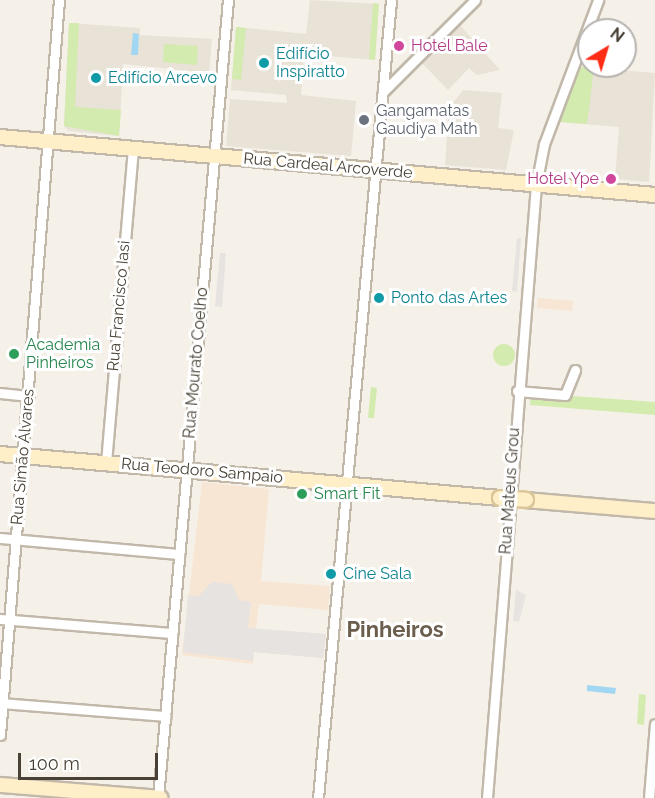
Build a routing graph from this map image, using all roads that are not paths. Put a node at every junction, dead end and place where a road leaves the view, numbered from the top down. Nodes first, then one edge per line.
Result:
1 (59, 0) edge
2 (228, 0) edge
3 (391, 0) edge
4 (475, 0) edge
5 (598, 0) edge
6 (383, 92) junction
7 (0, 137) edge
8 (51, 141) junction
9 (133, 149) junction
10 (214, 157) junction
11 (378, 170) junction
12 (536, 184) junction
13 (655, 195) edge
14 (575, 370) dead end
15 (517, 391) junction
16 (0, 393) edge
17 (29, 396) junction
18 (0, 454) edge
19 (23, 456) junction
20 (106, 463) junction
21 (187, 470) junction
22 (351, 484) junction
23 (655, 511) edge
24 (0, 538) edge
25 (16, 539) junction
26 (179, 554) junction
27 (4, 620) edge
28 (172, 633) junction
29 (2, 703) edge
30 (165, 716) junction
31 (655, 724) edge
32 (0, 735) edge
33 (0, 785) edge
34 (158, 798) edge
35 (318, 798) edge
36 (487, 798) edge
37 (649, 798) edge

1 - 8 street, Rua Simão Álvares
2 - 10 street, Rua Mourato Coelho
3 - 6 street
4 - 6 street
5 - 12 street, Rua Mateus Grou
6 - 11 street
7 - 8 main road, Rua Cardeal Arcoverde
8 - 9 main road, Rua Cardeal Arcoverde
8 - 17 street, Rua Simão Álvares
9 - 10 main road, Rua Cardeal Arcoverde
9 - 20 street, Rua Francisco Iasi
10 - 11 main road, Rua Cardeal Arcoverde
10 - 21 street, Rua Mourato Coelho
11 - 12 main road, Rua Cardeal Arcoverde
11 - 22 street
12 - 13 main road, Rua Cardeal Arcoverde
12 - 15 street, Rua Mateus Grou
14 - 15 street
15 - 36 street, Rua Mateus Grou
16 - 17 street
17 - 19 street, Rua Simão Álvares
18 - 19 main road, Rua Teodoro Sampaio
19 - 20 main road, Rua Teodoro Sampaio
19 - 25 street, Rua Simão Álvares
20 - 21 main road, Rua Teodoro Sampaio
21 - 22 main road, Rua Teodoro Sampaio
21 - 26 street, Rua Mourato Coelho
22 - 23 main road, Rua Teodoro Sampaio, bridge
22 - 35 street
24 - 25 street
25 - 26 street
25 - 27 street, Rua Simão Álvares
26 - 28 street, Rua Mourato Coelho
27 - 28 street
27 - 29 street, Rua Simão Álvares
28 - 30 street, Rua Mourato Coelho
29 - 30 street
29 - 32 street, Rua Simão Álvares
30 - 34 street, Rua Mourato Coelho
31 - 37 street
33 - 34 main road

